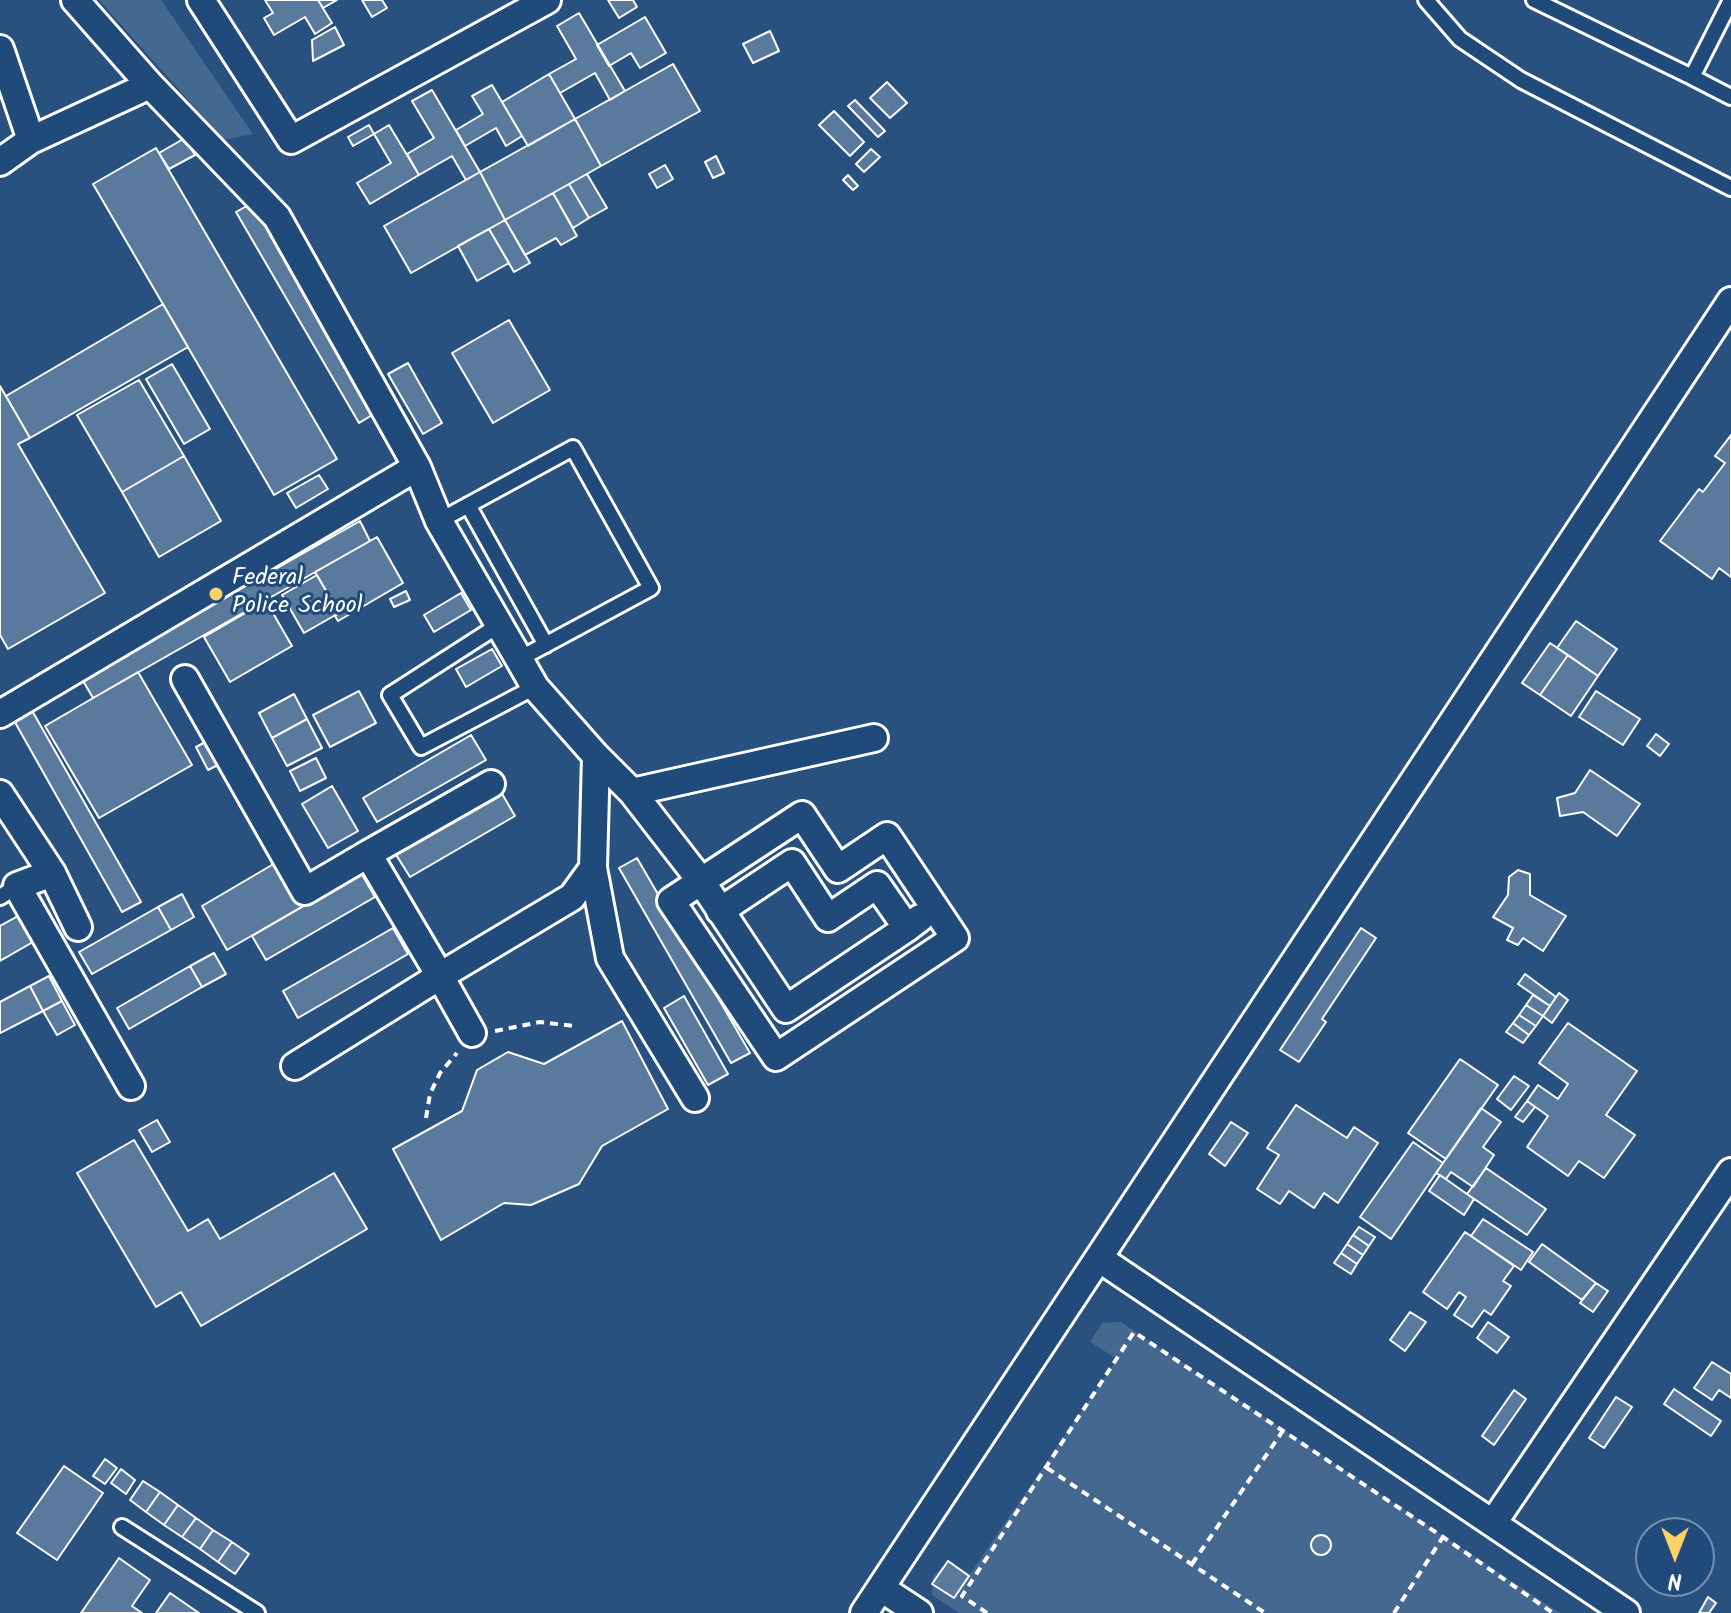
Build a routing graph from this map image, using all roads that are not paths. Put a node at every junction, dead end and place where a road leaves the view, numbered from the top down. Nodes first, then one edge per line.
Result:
1 (75, 0) edge
2 (201, 0) edge
3 (547, 0) edge
4 (1426, 0) edge
5 (1534, 0) edge
6 (1731, 0) edge
7 (0, 49) edge
8 (1692, 77) junction
9 (150, 85) junction
10 (1731, 97) edge
11 (31, 140) junction
12 (0, 162) edge
13 (1731, 188) edge
14 (1731, 301) edge
15 (417, 467) junction
16 (468, 505) junction
17 (439, 521) junction
18 (499, 625) junction
19 (546, 645) junction
20 (519, 659) junction
21 (185, 679) dead end
22 (535, 687) junction
23 (0, 714) edge
24 (874, 738) dead end
25 (596, 756) junction
26 (491, 784) dead end
27 (632, 792) junction
28 (0, 794) edge
29 (368, 854) junction
30 (593, 868) junction
31 (52, 873) junction
32 (701, 881) junction
33 (8, 891) edge
34 (934, 908) junction
35 (720, 911) junction
36 (78, 927) dead end
37 (907, 928) junction
38 (440, 976) junction
39 (476, 1038) road end
40 (295, 1066) dead end
41 (131, 1086) dead end
42 (695, 1098) dead end
43 (1731, 1172) edge
44 (1100, 1259) junction
45 (1493, 1523) junction
46 (122, 1527) dead end
47 (881, 1588) junction
48 (257, 1613) edge
49 (864, 1613) edge
50 (919, 1613) edge
51 (1626, 1613) edge

1 - 9 street
2 - 3 street
4 - 13 lane
5 - 8 lane
6 - 8 lane
7 - 11 street
8 - 10 lane
9 - 11 street
9 - 15 street
11 - 12 street
14 - 44 street
15 - 17 street
15 - 23 street
16 - 17 lane
16 - 19 lane
16 - 19 lane
17 - 18 street
18 - 20 street
18 - 22 lane
19 - 20 lane
20 - 22 street
21 - 29 street
22 - 25 street
24 - 27 street
25 - 27 street
25 - 30 street
26 - 29 street
27 - 32 street
28 - 31 street
29 - 38 street
30 - 38 street
30 - 42 street
31 - 33 street
31 - 36 street
32 - 34 street
32 - 34 street
32 - 35 street
33 - 41 street
34 - 37 street
35 - 37 street
35 - 37 street
38 - 39 street
38 - 40 street
43 - 45 street
44 - 45 street
44 - 47 street
45 - 51 street
46 - 48 lane
47 - 49 street
47 - 50 street

